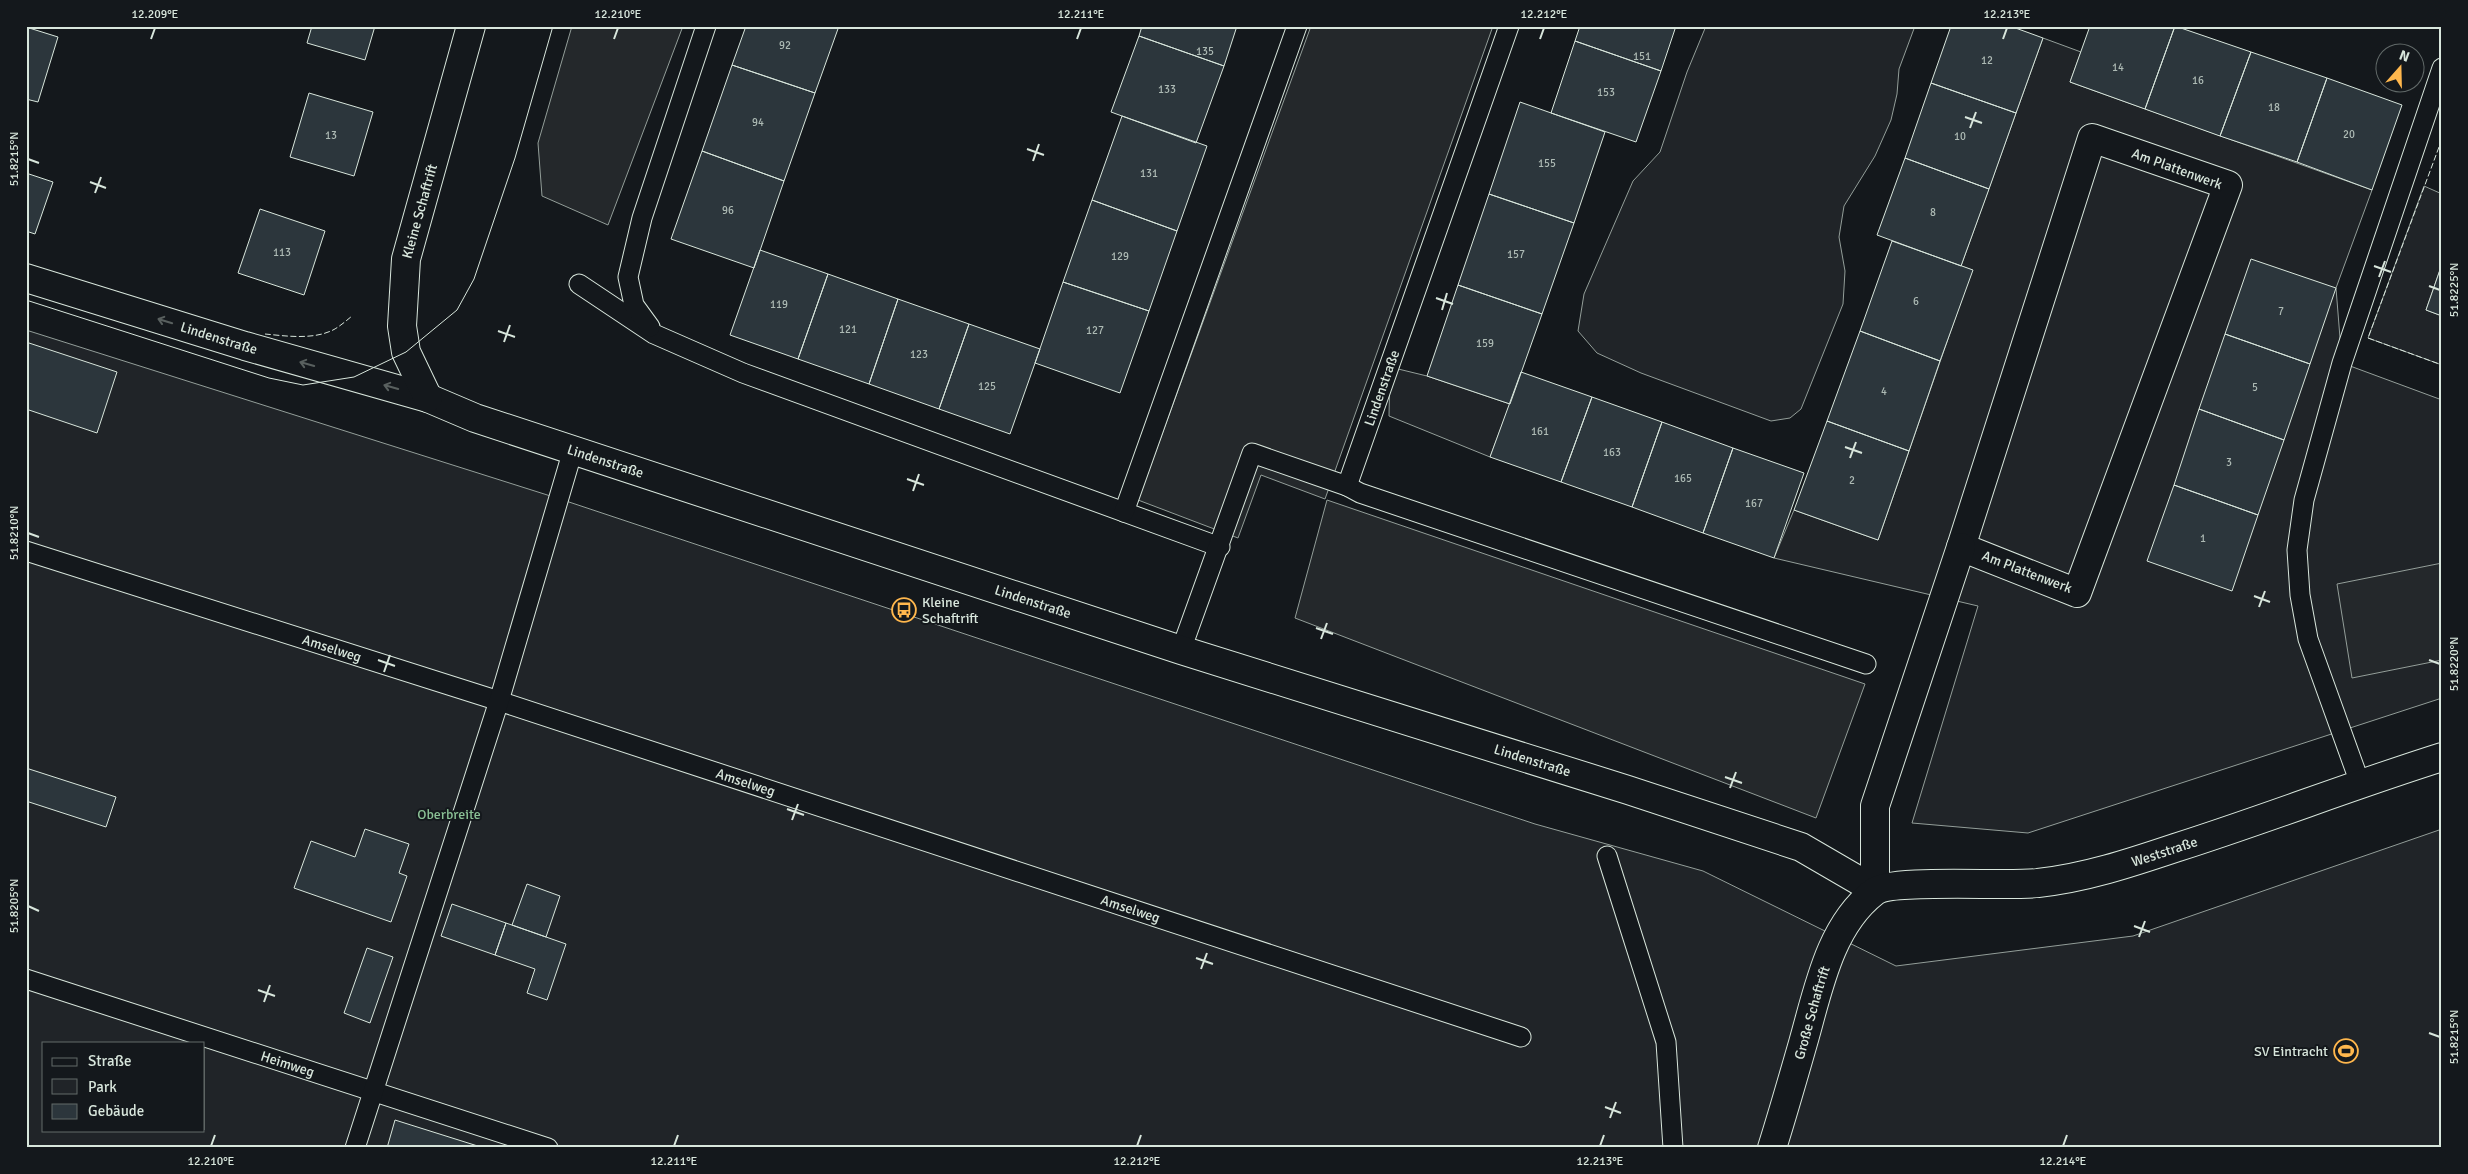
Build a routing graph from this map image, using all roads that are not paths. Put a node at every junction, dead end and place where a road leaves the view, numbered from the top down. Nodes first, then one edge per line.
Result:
1 (471, 26) edge
2 (706, 26) edge
3 (1297, 26) edge
4 (1509, 26) edge
5 (2442, 68) edge
6 (26, 278) edge
7 (579, 284) dead end
8 (654, 334) junction
9 (428, 398) junction
10 (573, 450) junction
11 (1348, 486) junction
12 (1124, 512) junction
13 (1220, 547) junction
14 (1961, 547) junction
15 (26, 551) edge
16 (1181, 650) junction
17 (1866, 664) dead end
18 (499, 701) junction
19 (2442, 757) edge
20 (2360, 786) junction
21 (1608, 856) dead end
22 (1875, 890) junction
23 (26, 980) edge
24 (1521, 1037) dead end
25 (372, 1090) junction
26 (355, 1148) edge
27 (548, 1148) edge
28 (1673, 1148) edge
29 (1772, 1148) edge

1 - 9 street, Kleine Schaftrift
2 - 8 lane
3 - 12 lane
4 - 11 lane, Lindenstraße
5 - 20 lane
9 -> 6 street, Lindenstraße
7 - 8 lane
8 - 12 lane
9 - 10 street, Lindenstraße
10 - 16 street, Lindenstraße
10 - 18 lane
11 - 13 lane
11 - 17 lane
12 - 13 lane
13 - 16 lane
14 - 14 street, Am Plattenwerk
14 - 22 street, Am Plattenwerk
15 - 18 lane, Amselweg
16 - 22 street, Lindenstraße
18 - 24 lane, Amselweg
18 - 25 lane
19 - 20 street, Weststraße
20 - 22 street, Weststraße
21 - 28 lane
22 - 29 street, Große Schaftrift
23 - 25 lane, Heimweg
25 - 26 lane
25 - 27 lane, Heimweg

